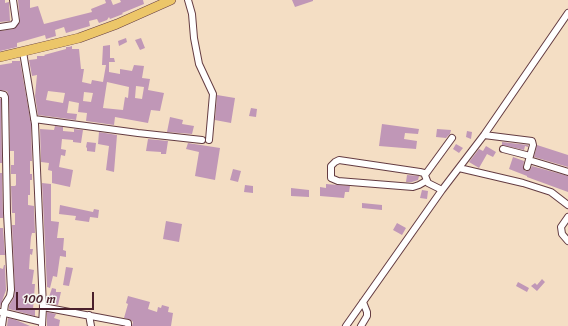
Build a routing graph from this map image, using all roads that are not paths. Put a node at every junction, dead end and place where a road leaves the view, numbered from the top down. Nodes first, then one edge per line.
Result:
1 (13, 0) edge
2 (171, 0) edge
3 (188, 0) edge
4 (568, 13) edge
5 (0, 26) edge
6 (23, 52) junction
7 (0, 57) edge
8 (0, 94) edge
9 (34, 119) junction
10 (484, 135) junction
11 (452, 138) dead end
12 (202, 140) dead end
13 (209, 140) dead end
14 (503, 149) dead end
15 (530, 158) junction
16 (527, 167) dead end
17 (458, 168) junction
18 (568, 172) edge
19 (426, 178) junction
20 (442, 190) junction
21 (568, 205) edge
22 (568, 217) edge
23 (568, 241) edge
24 (363, 302) junction
25 (42, 307) junction
26 (2, 312) edge
27 (89, 315) junction
28 (42, 324) edge
29 (2, 326) edge
30 (91, 326) edge
31 (128, 326) edge
32 (346, 326) edge
33 (362, 326) edge

1 - 5 street
2 - 6 highway
3 - 13 street
4 - 10 street
6 - 7 highway
6 - 9 street
8 - 26 street
9 - 12 street
9 - 25 street
10 - 15 street
10 - 17 street
11 - 19 street
14 - 15 street
15 - 16 street
15 - 18 street
17 - 20 street
17 - 21 street
19 - 19 street
19 - 20 street
20 - 24 street
22 - 23 street
24 - 32 street
24 - 33 street
25 - 27 street
25 - 28 street
26 - 28 street
26 - 29 street
27 - 30 street
27 - 31 street

